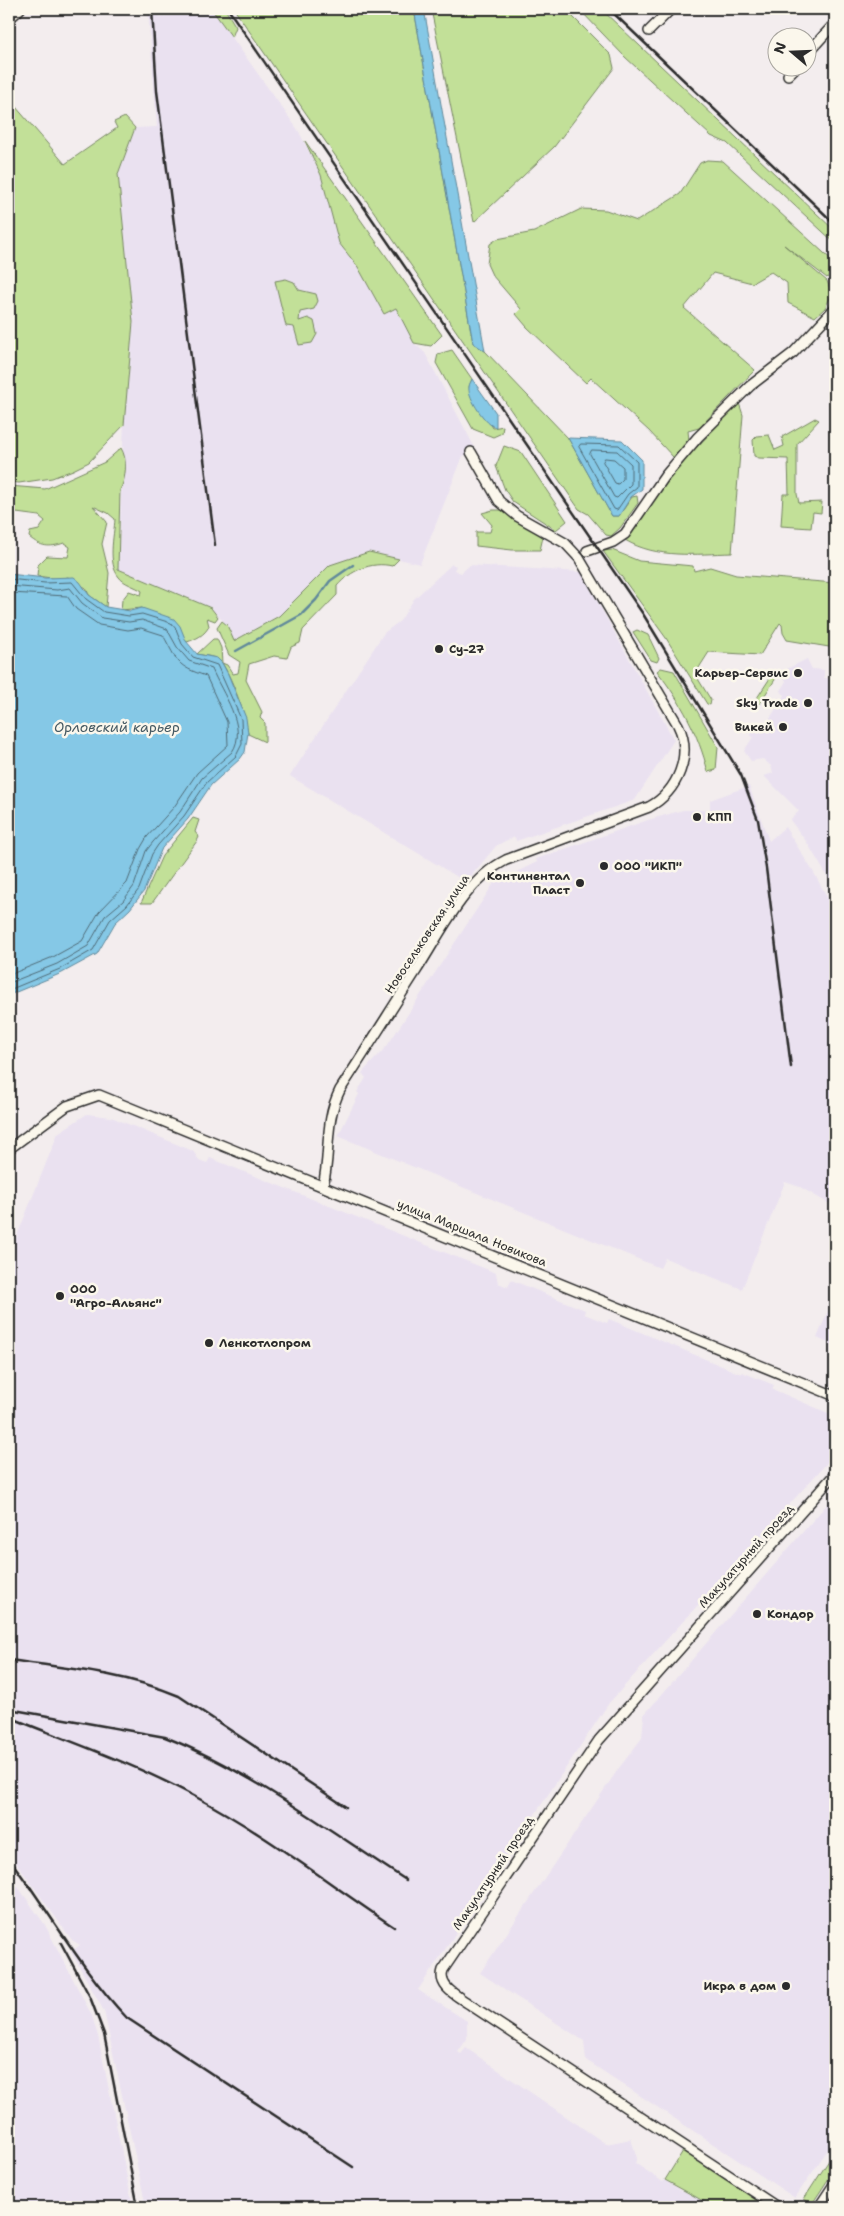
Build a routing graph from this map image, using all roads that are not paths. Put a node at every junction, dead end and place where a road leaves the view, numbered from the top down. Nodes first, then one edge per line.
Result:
1 (20, 9) edge
2 (671, 9) edge
3 (9, 19) edge
4 (835, 24) edge
5 (649, 31) dead end
6 (816, 44) edge
7 (835, 308) edge
8 (471, 452) dead end
9 (587, 551) dead end
10 (9, 1149) edge
11 (323, 1186) junction
12 (835, 1396) edge
13 (835, 1474) edge
14 (835, 2183) edge
15 (776, 2207) edge
16 (819, 2207) edge

1 - 3 street
2 - 5 street
4 - 6 street
7 - 9 street
8 - 11 street, Новосельковская улица
10 - 11 street, улица Маршала Новикова
11 - 12 street, улица Маршала Новикова
13 - 15 street, Макулатурный проезд
14 - 16 street

